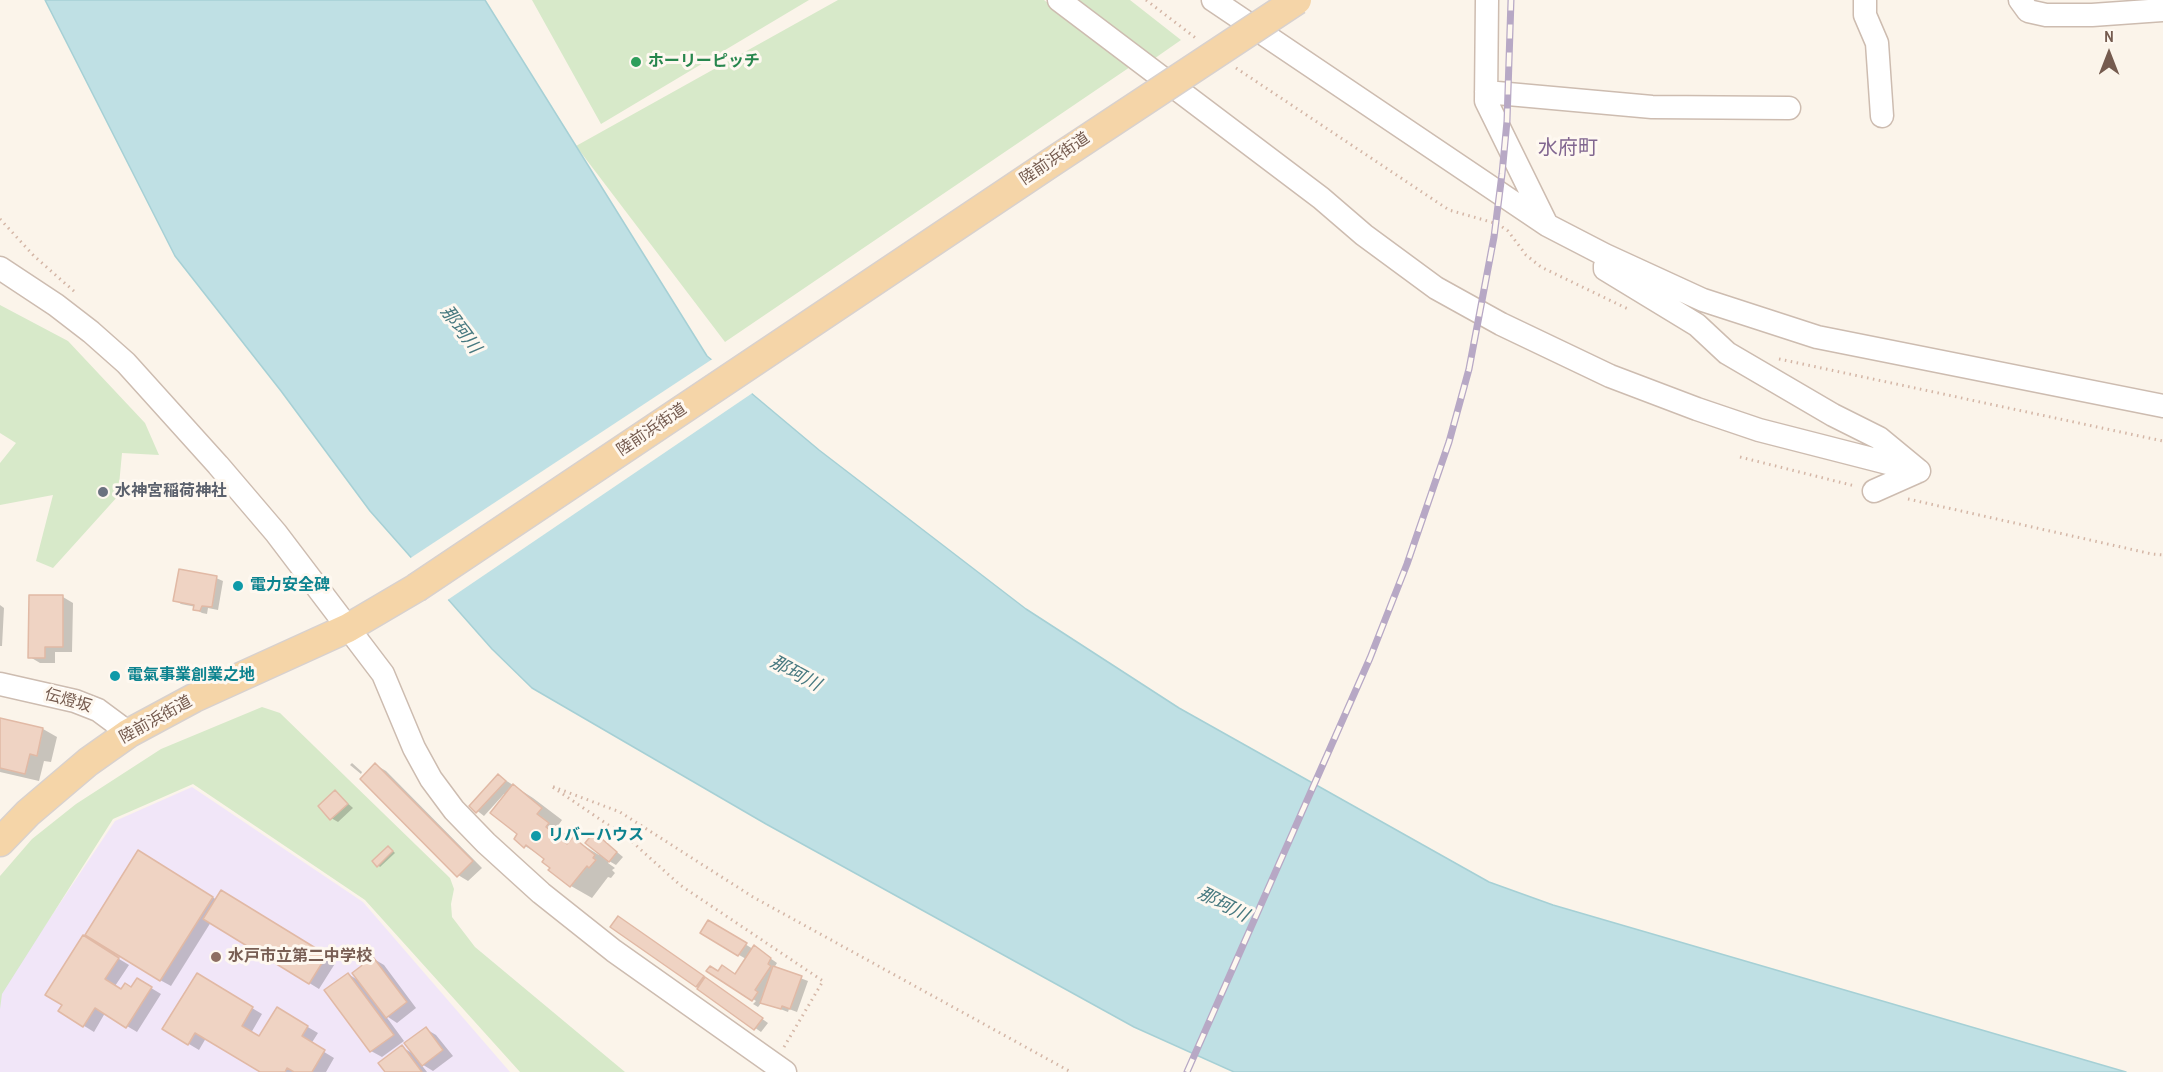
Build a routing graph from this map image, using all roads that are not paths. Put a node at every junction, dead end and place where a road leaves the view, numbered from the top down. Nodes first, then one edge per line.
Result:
1 (1059, 0) edge
2 (1213, 0) edge
3 (1297, 0) edge
4 (1487, 0) edge
5 (1865, 0) edge
6 (2020, 0) edge
7 (2092, 7) edge
8 (2163, 10) edge
9 (1486, 92) junction
10 (1789, 108) dead end
11 (1882, 116) dead end
12 (1547, 225) junction
13 (1605, 255) junction
14 (0, 268) edge
15 (2163, 406) edge
16 (1919, 471) junction
17 (1874, 491) road end
18 (348, 628) junction
19 (0, 684) edge
20 (129, 733) junction
21 (0, 842) edge
22 (780, 1068) edge

1 - 16 street
2 - 12 street
3 - 18 main road, 陸前浜街道, bridge
4 - 9 street
5 - 11 street
6 - 7 street
7 - 8 street
9 - 10 street
9 - 12 street
12 - 13 street
13 - 15 street
13 - 16 street
14 - 18 street
16 - 17 street
18 - 20 main road, 陸前浜街道
18 - 22 street
19 - 20 street, 伝燈坂
20 - 21 main road, 陸前浜街道

